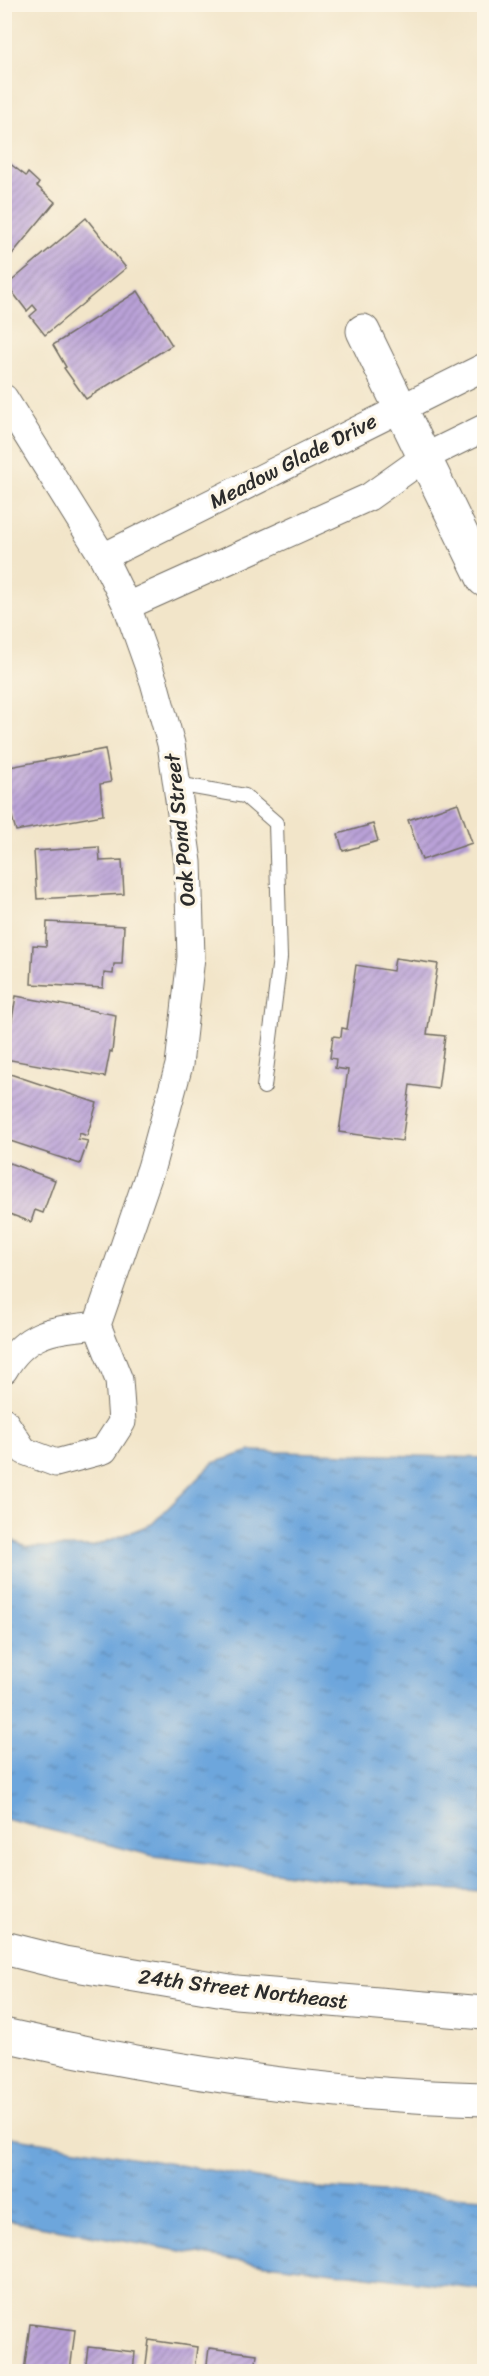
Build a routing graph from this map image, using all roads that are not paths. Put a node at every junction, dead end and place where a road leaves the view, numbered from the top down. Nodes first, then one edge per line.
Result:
1 (363, 331) dead end
2 (484, 367) edge
3 (4, 398) edge
4 (400, 408) junction
5 (484, 428) edge
6 (424, 457) junction
7 (102, 557) junction
8 (484, 580) edge
9 (127, 606) junction
10 (177, 784) junction
11 (264, 1087) dead end
12 (97, 1325) junction
13 (4, 1370) edge
14 (4, 1421) edge
15 (4, 1948) edge
16 (484, 2013) edge
17 (4, 2035) edge
18 (484, 2099) edge

1 - 4 street
2 - 4 street, Meadow Glade Drive
3 - 7 street, Oak Pond Street
4 - 6 street
4 - 7 street, Meadow Glade Drive
5 - 6 street
6 - 8 street
6 - 9 street
7 - 9 street, Oak Pond Street
9 - 10 street, Oak Pond Street
10 - 11 lane
10 - 12 street, Oak Pond Street
12 - 13 street
12 - 14 street
15 - 16 street, 24th Street Northeast
17 - 18 street

